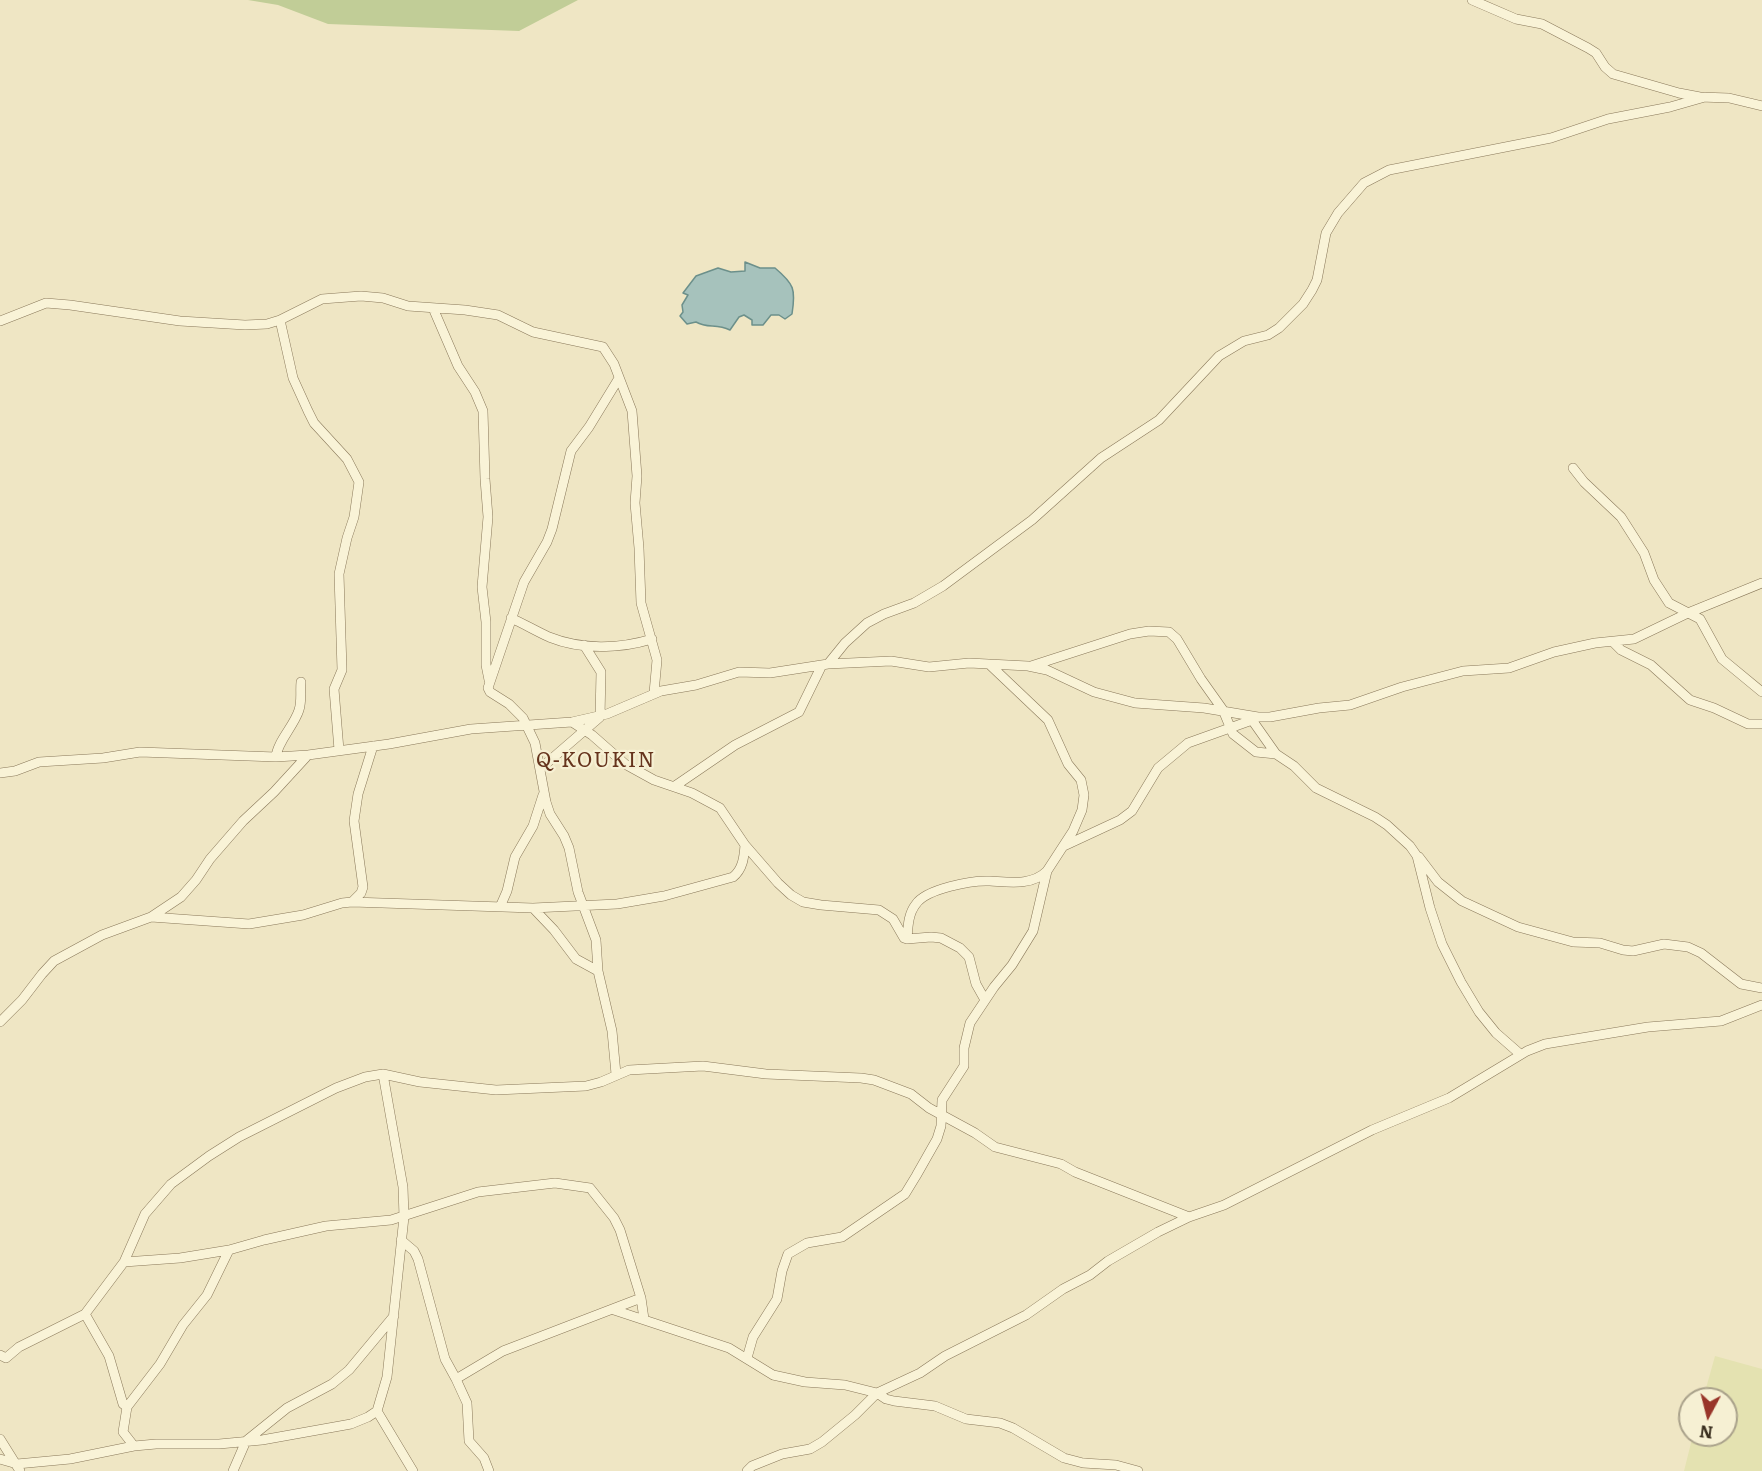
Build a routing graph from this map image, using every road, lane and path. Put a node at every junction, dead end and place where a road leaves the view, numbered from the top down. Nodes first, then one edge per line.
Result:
1 (1472, 0) edge
2 (1705, 97) junction
3 (1762, 106) edge
4 (432, 308) junction
5 (280, 320) junction
6 (0, 321) edge
7 (619, 378) junction
8 (1573, 468) dead end
9 (1762, 583) edge
10 (1688, 613) junction
11 (511, 618) junction
12 (652, 639) junction
13 (1613, 642) junction
14 (584, 645) junction
15 (989, 664) junction
16 (825, 665) junction
17 (1031, 666) junction
18 (489, 681) junction
19 (301, 682) dead end
20 (1762, 692) edge
21 (654, 693) junction
22 (1223, 710) junction
23 (600, 717) junction
24 (1255, 719) junction
25 (572, 722) junction
26 (527, 724) junction
27 (1762, 724) edge
28 (1230, 728) junction
29 (585, 730) junction
30 (373, 746) junction
31 (339, 750) junction
32 (1276, 754) junction
33 (308, 755) junction
34 (276, 757) junction
35 (541, 768) junction
36 (0, 773) edge
37 (675, 786) junction
38 (543, 792) junction
39 (745, 844) junction
40 (1062, 847) junction
41 (1417, 856) junction
42 (1047, 871) junction
43 (352, 902) junction
44 (583, 906) junction
45 (500, 907) junction
46 (533, 908) junction
47 (151, 917) junction
48 (907, 939) junction
49 (598, 971) junction
50 (1762, 988) edge
51 (985, 1000) junction
52 (1762, 1005) edge
53 (0, 1022) edge
54 (1520, 1054) junction
55 (383, 1074) junction
56 (616, 1074) junction
57 (941, 1115) junction
58 (404, 1217) junction
59 (1189, 1217) junction
60 (401, 1240) junction
61 (229, 1250) junction
62 (124, 1262) junction
63 (641, 1298) junction
64 (614, 1310) junction
65 (85, 1314) junction
66 (394, 1316) junction
67 (644, 1319) junction
68 (3, 1356) edge
69 (747, 1358) junction
70 (0, 1367) edge
71 (456, 1379) junction
72 (877, 1393) junction
73 (127, 1407) junction
74 (377, 1411) junction
75 (0, 1438) edge
76 (246, 1441) junction
77 (134, 1446) junction
78 (0, 1458) edge
79 (19, 1468) edge
80 (233, 1471) edge
81 (413, 1471) edge
82 (489, 1471) edge
83 (747, 1471) edge
84 (1138, 1471) edge

1 - 2 street
2 - 3 street
2 - 16 street
4 - 5 street
4 - 7 street
4 - 18 street
5 - 6 street
5 - 31 street
7 - 11 street
7 - 12 street
8 - 10 street
9 - 10 street
10 - 13 street
10 - 20 street
11 - 14 street
11 - 18 street
12 - 14 street
12 - 21 street
13 - 24 street
13 - 27 street
14 - 23 street
15 - 16 street
15 - 17 street
15 - 40 street
16 - 21 street
16 - 37 street
17 - 22 street
17 - 22 street
18 - 26 street
19 - 34 street
21 - 23 street
22 - 24 street
22 - 28 street
23 - 25 street
23 - 29 street
24 - 28 street
24 - 32 street
25 - 26 street
25 - 29 street
26 - 30 street
26 - 35 street
28 - 32 street
28 - 40 street
29 - 35 street
29 - 37 street
30 - 31 street
30 - 43 street
31 - 33 street
32 - 41 street
33 - 34 street
33 - 47 street
34 - 36 street
35 - 38 street
37 - 39 street
38 - 44 street
38 - 45 street
39 - 44 street
39 - 48 street
40 - 42 street
41 - 50 street
41 - 54 street
42 - 48 street
42 - 51 street
43 - 45 street
43 - 47 street
44 - 46 street
44 - 49 street
45 - 46 street
46 - 49 street
47 - 53 street
48 - 51 street
49 - 56 street
51 - 57 street
52 - 54 street
54 - 59 street
55 - 56 street
55 - 58 street
55 - 62 street
56 - 57 street
57 - 59 street
57 - 69 street
58 - 60 street
58 - 61 street
58 - 63 street
59 - 72 street
60 - 66 street
60 - 71 street
61 - 62 street
61 - 73 street
62 - 65 street
63 - 64 street
63 - 67 street
64 - 67 street
64 - 71 street
65 - 68 street
65 - 73 street
66 - 74 street
66 - 76 street
67 - 69 street
68 - 70 street
69 - 72 street
71 - 82 street
72 - 83 street
72 - 84 street
73 - 77 street
74 - 76 street
74 - 81 street
75 - 79 street
76 - 77 street
76 - 80 street
77 - 79 street
78 - 79 street

